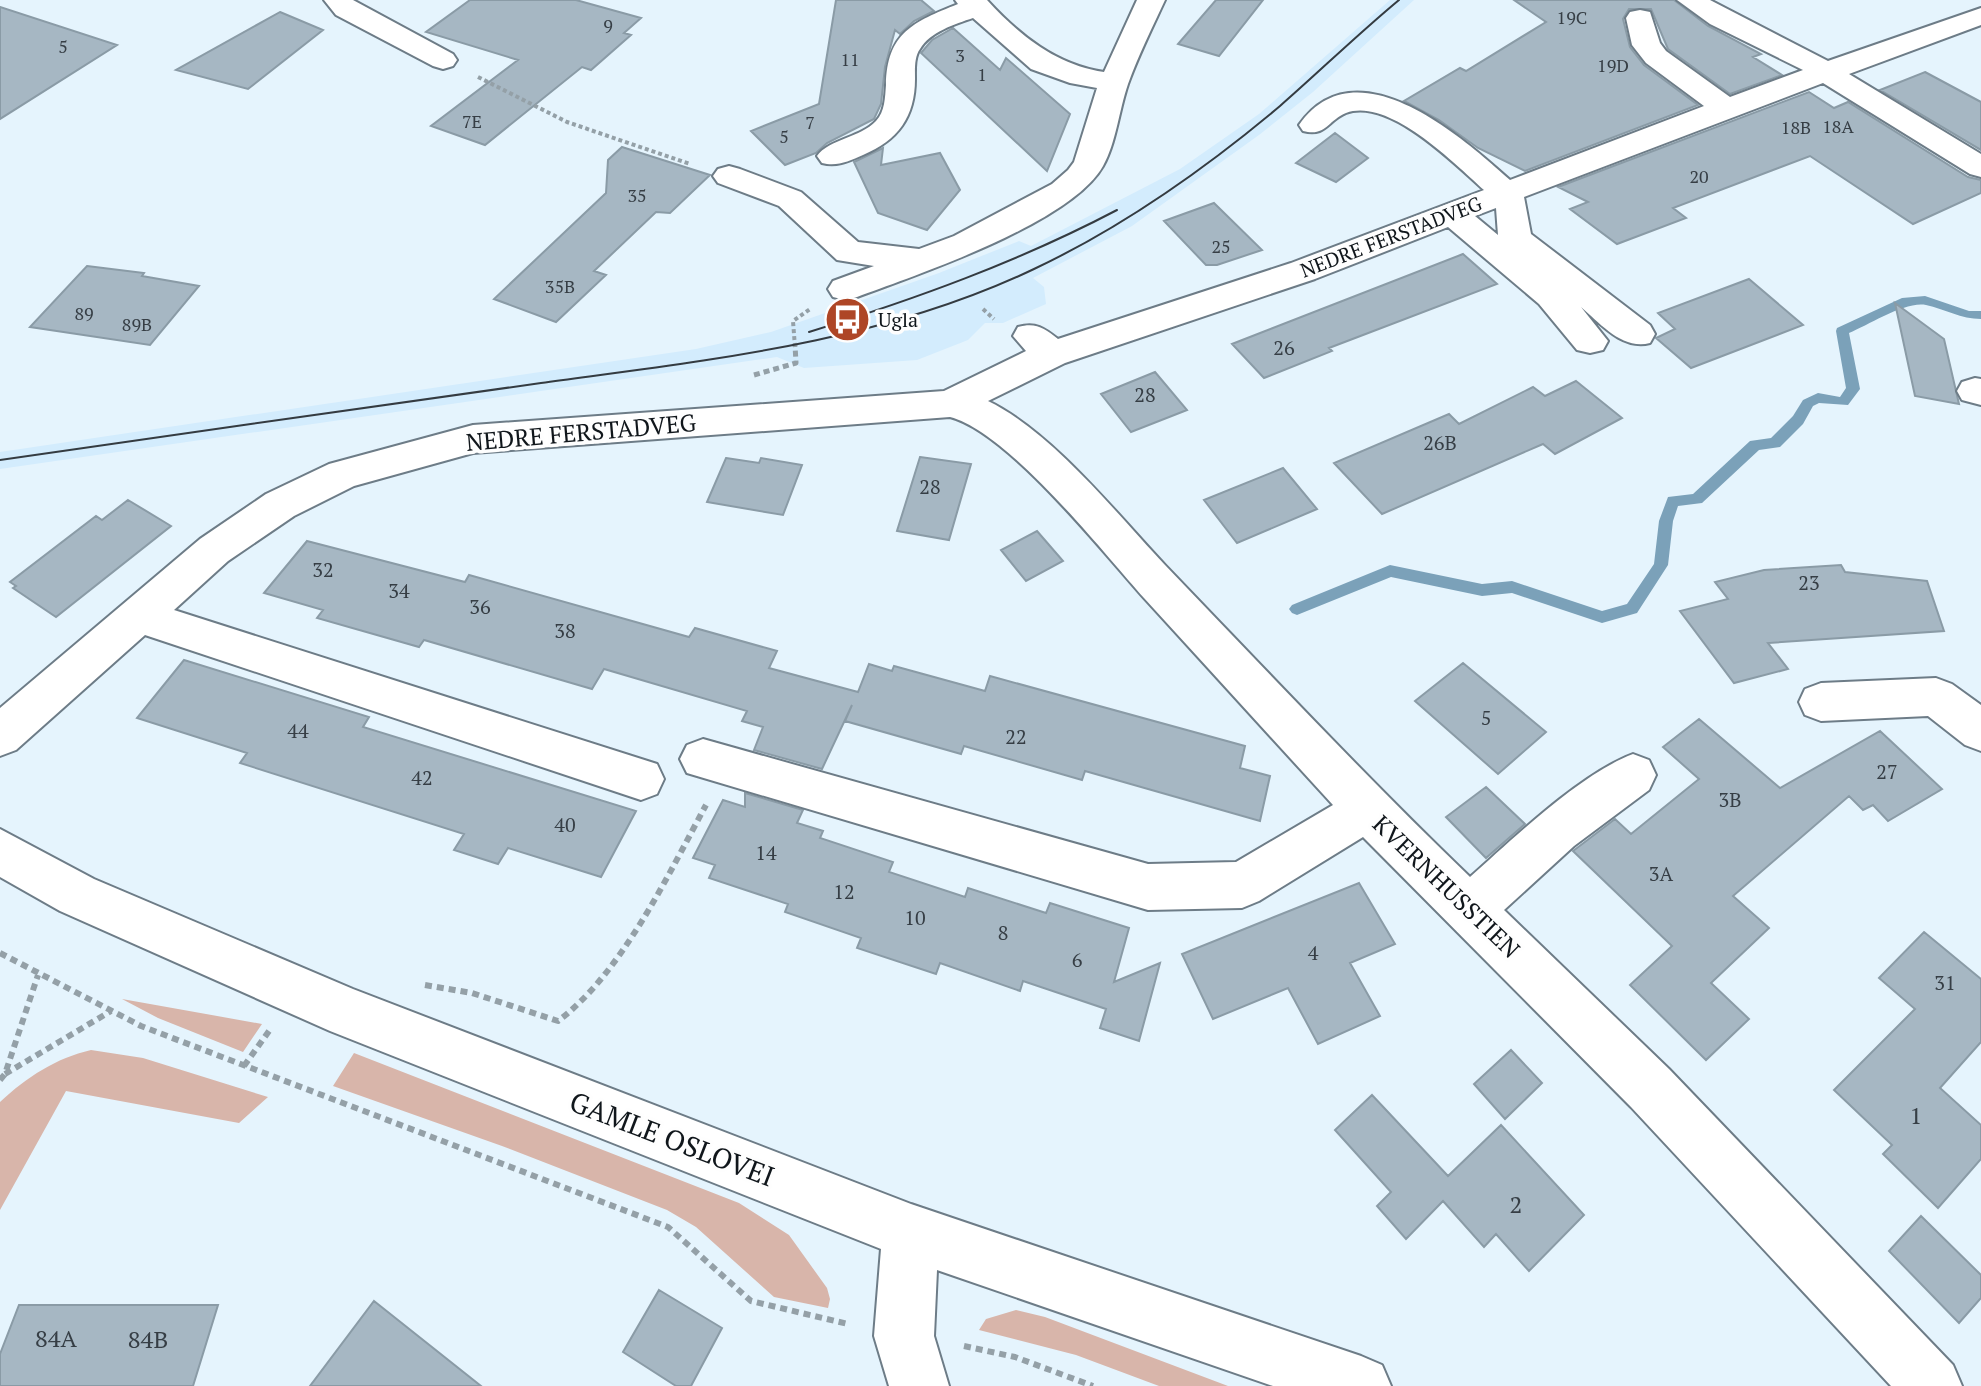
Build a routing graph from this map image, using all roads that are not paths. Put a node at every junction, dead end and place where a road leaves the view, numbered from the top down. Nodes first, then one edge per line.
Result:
1 (338, 0) edge
2 (1151, 0) edge
3 (1691, 0) edge
4 (973, 3) edge
5 (1981, 16) edge
6 (1640, 18) dead end
7 (443, 60) road end
8 (1825, 72) junction
9 (1114, 82) junction
10 (1726, 108) junction
11 (1314, 125) dead end
12 (833, 156) dead end
13 (1981, 167) edge
14 (729, 176) road end
15 (1506, 193) junction
16 (1452, 214) junction
17 (923, 260) junction
18 (845, 289) road end
19 (1637, 334) dead end
20 (1590, 341) dead end
21 (950, 404) junction
22 (137, 615) junction
23 (1821, 702) dead end
24 (1981, 731) edge
25 (0, 736) edge
26 (713, 763) road end
27 (1633, 775) dead end
28 (641, 779) dead end
29 (1367, 809) junction
30 (0, 851) edge
31 (1469, 910) junction
32 (911, 1232) junction
33 (919, 1386) edge
34 (1361, 1386) edge
35 (1932, 1386) edge

1 - 7 street
2 - 9 street
3 - 8 street
4 - 9 street
4 - 12 street
5 - 8 street, NEDRE FERSTADVEG
6 - 10 street
8 - 10 street, NEDRE FERSTADVEG
8 - 13 street
9 - 17 street
10 - 15 street, NEDRE FERSTADVEG
11 - 15 street
14 - 17 street
15 - 16 street, NEDRE FERSTADVEG
15 - 19 street
16 - 20 street
16 - 21 street, NEDRE FERSTADVEG
17 - 18 street
21 - 22 street, NEDRE FERSTADVEG
21 - 29 street, KVERNHUSSTIEN
22 - 25 street, NEDRE FERSTADVEG
22 - 28 street
23 - 24 street
26 - 29 street
27 - 31 street
29 - 31 street, KVERNHUSSTIEN
30 - 32 street, GAMLE OSLOVEI
31 - 35 street, KVERNHUSSTIEN
32 - 33 street
32 - 34 street, GAMLE OSLOVEI

